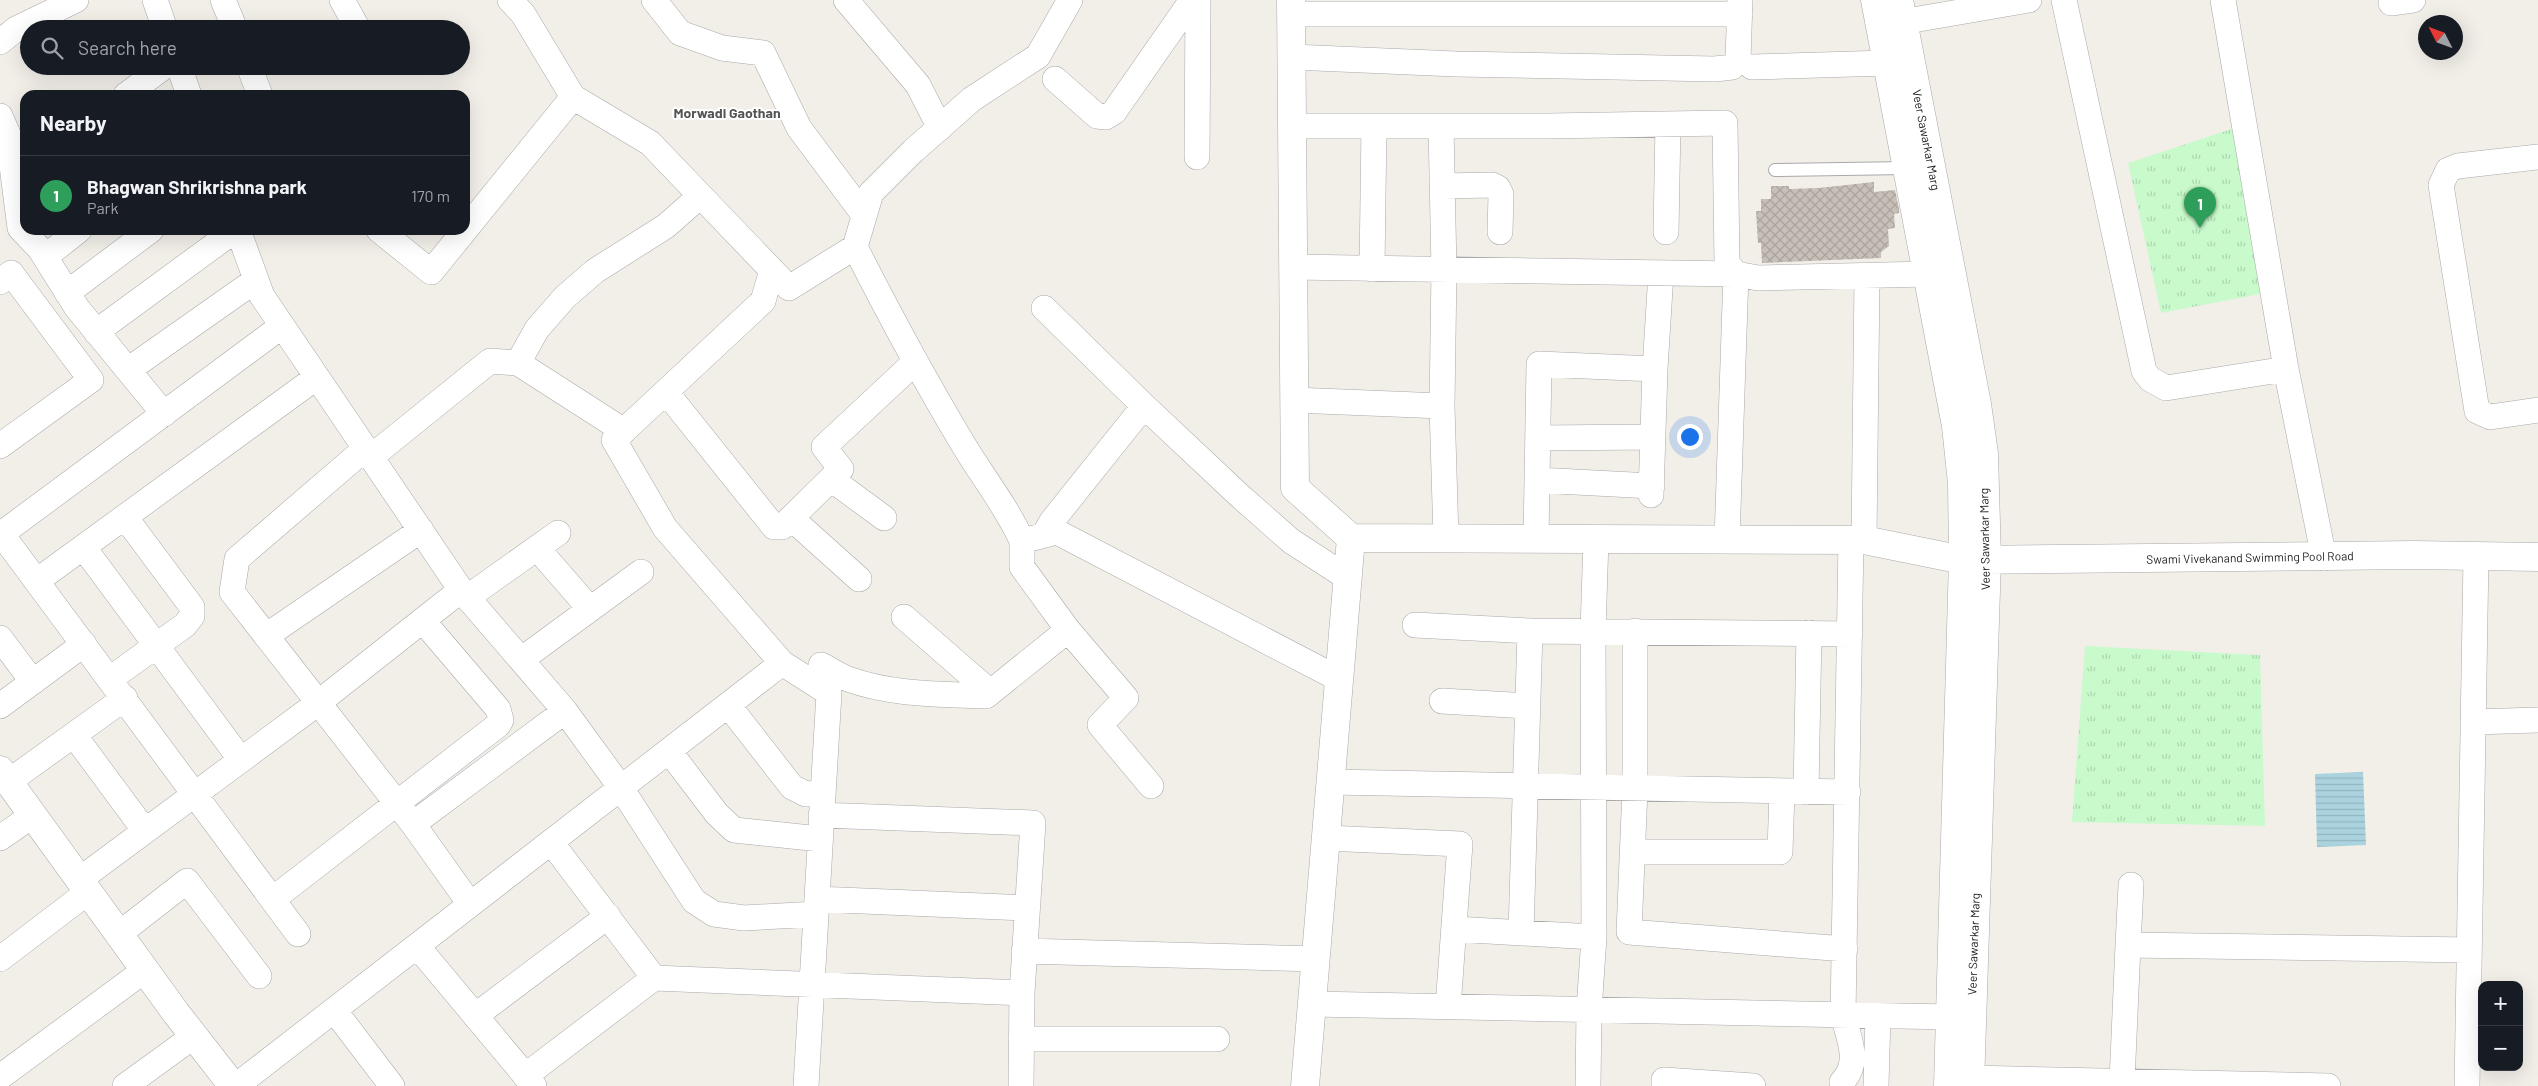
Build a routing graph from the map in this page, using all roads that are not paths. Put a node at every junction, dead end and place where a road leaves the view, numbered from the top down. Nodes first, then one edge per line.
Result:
1 (76, 0) edge
2 (155, 0) edge
3 (223, 0) edge
4 (342, 0) edge
5 (510, 0) edge
6 (654, 0) edge
7 (846, 0) edge
8 (1070, 0) edge
9 (1192, 0) edge
10 (1198, 0) edge
11 (2029, 0) edge
12 (2064, 0) edge
13 (2223, 0) edge
14 (1291, 7) edge
15 (1740, 7) edge
16 (1889, 12) edge
17 (35, 20) edge
18 (162, 20) edge
19 (231, 20) edge
20 (353, 20) edge
21 (20, 27) edge
22 (0, 42) edge
23 (1292, 57) junction
24 (1887, 64) junction
25 (1752, 68) dead end
26 (153, 75) edge
27 (182, 75) edge
28 (252, 75) edge
29 (1055, 79) dead end
30 (133, 90) edge
31 (187, 90) edge
32 (258, 90) edge
33 (573, 97) junction
34 (0, 116) edge
35 (1668, 124) junction
36 (1292, 126) junction
37 (1374, 126) junction
38 (1441, 126) junction
39 (940, 128) junction
40 (1197, 157) dead end
41 (2538, 157) edge
42 (1907, 168) junction
43 (1775, 170) dead end
44 (1443, 186) junction
45 (700, 196) junction
46 (20, 200) edge
47 (864, 214) junction
48 (470, 224) edge
49 (1500, 232) dead end
50 (1666, 232) dead end
51 (26, 235) edge
52 (73, 235) edge
53 (145, 235) edge
54 (230, 235) edge
55 (385, 235) edge
56 (461, 235) edge
57 (855, 247) junction
58 (45, 257) junction
59 (1293, 268) junction
60 (1372, 269) junction
61 (772, 270) junction
62 (1444, 270) junction
63 (4, 272) edge
64 (1661, 273) junction
65 (1736, 274) junction
66 (1928, 274) junction
67 (1867, 276) junction
68 (256, 280) junction
69 (67, 293) junction
70 (1044, 308) dead end
71 (282, 326) junction
72 (96, 332) junction
73 (914, 362) junction
74 (518, 363) junction
75 (1655, 369) junction
76 (128, 370) junction
77 (2286, 370) junction
78 (317, 377) junction
79 (666, 392) junction
80 (1294, 400) junction
81 (1144, 406) junction
82 (1442, 406) junction
83 (2538, 410) edge
84 (164, 414) junction
85 (624, 431) junction
86 (1653, 437) junction
87 (1538, 438) junction
88 (0, 446) edge
89 (368, 453) junction
90 (831, 479) junction
91 (1537, 480) junction
92 (125, 517) junction
93 (791, 518) junction
94 (884, 518) dead end
95 (421, 530) junction
96 (0, 533) edge
97 (558, 533) dead end
98 (1033, 538) junction
99 (1351, 538) junction
100 (1446, 538) junction
101 (1536, 539) junction
102 (1596, 539) junction
103 (1728, 540) junction
104 (1858, 540) junction
105 (84, 548) junction
106 (537, 548) junction
107 (2476, 557) junction
108 (2538, 557) edge
109 (2324, 558) junction
110 (1975, 559) junction
111 (641, 572) dead end
112 (1348, 578) junction
113 (859, 579) dead end
114 (38, 580) junction
115 (464, 593) junction
116 (590, 609) junction
117 (904, 617) dead end
118 (423, 621) junction
119 (1415, 626) dead end
120 (1068, 630) junction
121 (1530, 630) junction
122 (1593, 631) junction
123 (1635, 632) junction
124 (1808, 633) junction
125 (1850, 634) junction
126 (266, 636) junction
127 (0, 638) edge
128 (84, 644) junction
129 (156, 645) junction
130 (522, 659) junction
131 (782, 663) junction
132 (821, 664) dead end
133 (110, 679) junction
134 (1339, 680) junction
135 (33, 682) junction
136 (990, 692) junction
137 (125, 698) junction
138 (1442, 701) dead end
139 (318, 703) junction
140 (728, 705) junction
141 (0, 706) edge
142 (1528, 706) junction
143 (565, 711) junction
144 (2538, 720) edge
145 (2473, 722) junction
146 (74, 735) junction
147 (669, 751) junction
148 (241, 760) junction
149 (4, 776) edge
150 (1331, 782) junction
151 (1151, 786) dead end
152 (1525, 786) junction
153 (620, 788) junction
154 (1593, 788) junction
155 (1635, 788) junction
156 (1794, 791) junction
157 (1848, 792) junction
158 (196, 793) junction
159 (396, 803) junction
160 (32, 815) junction
161 (822, 816) junction
162 (413, 824) junction
163 (145, 831) junction
164 (0, 838) edge
165 (1326, 838) junction
166 (551, 842) junction
167 (1632, 852) junction
168 (2131, 885) dead end
169 (84, 886) junction
170 (273, 899) junction
171 (470, 904) junction
172 (816, 906) junction
173 (1027, 908) junction
174 (608, 916) junction
175 (1454, 929) junction
176 (1521, 933) junction
177 (119, 934) junction
178 (298, 934) dead end
179 (1594, 937) junction
180 (2128, 945) junction
181 (417, 946) junction
182 (1844, 949) junction
183 (2469, 950) junction
184 (1024, 951) junction
185 (0, 959) edge
186 (1316, 959) junction
187 (145, 970) junction
188 (259, 976) dead end
189 (654, 978) junction
190 (812, 985) junction
191 (1022, 993) junction
192 (1312, 1004) junction
193 (1448, 1006) junction
194 (334, 1010) junction
195 (1589, 1010) junction
196 (1844, 1015) junction
197 (475, 1016) junction
198 (1878, 1016) junction
199 (1950, 1017) junction
200 (194, 1036) junction
201 (1021, 1039) junction
202 (1217, 1040) dead end
203 (0, 1077) edge
204 (530, 1081) edge
205 (1842, 1082) dead end
206 (2122, 1082) junction
207 (1962, 1083) edge
208 (125, 1086) edge
209 (235, 1086) edge
210 (392, 1086) edge
211 (806, 1086) edge
212 (1021, 1086) edge
213 (1305, 1086) edge
214 (1588, 1086) edge
215 (1664, 1086) edge
216 (1753, 1086) edge
217 (1876, 1086) edge
218 (2328, 1086) edge
219 (2467, 1086) edge

1 - 17 street
2 - 18 street
3 - 19 street
4 - 20 street
5 - 33 street
6 - 47 street
7 - 39 street
8 - 39 street
9 - 29 street
10 - 40 street
11 - 16 street
12 - 77 street
13 - 77 street
14 - 15 street
14 - 23 street
15 - 23 street
16 - 24 street, Veer Sawarkar Marg
16 - 110 street, Veer Sawarkar Marg
21 - 22 street
23 - 36 street
24 - 25 street
24 - 42 street, Veer Sawarkar Marg
26 - 30 street
27 - 31 street
28 - 32 street
33 - 45 street
33 - 48 street
34 - 46 street
35 - 38 street
35 - 50 street
35 - 65 street
36 - 37 street
36 - 59 street
37 - 38 street
37 - 60 street
38 - 44 street
39 - 47 street
41 - 83 street
42 - 43 lane
42 - 66 street, Veer Sawarkar Marg
44 - 49 street
44 - 62 street
45 - 61 street
45 - 74 street
47 - 57 street
51 - 58 street
52 - 58 street
53 - 69 street
54 - 68 street
54 - 72 street
55 - 56 street
57 - 61 street
57 - 73 street
58 - 69 street
59 - 60 street
59 - 80 street
60 - 62 street
61 - 79 street
62 - 64 street
62 - 82 street
63 - 88 street
64 - 65 street
64 - 75 street
65 - 67 street
65 - 103 street
66 - 67 street
66 - 110 street, Veer Sawarkar Marg
67 - 104 street
68 - 71 street
68 - 76 street
69 - 72 street
70 - 81 street
71 - 78 street
71 - 84 street
72 - 76 street
73 - 90 street
73 - 98 street
74 - 85 street
74 - 89 street
75 - 86 street
75 - 87 street
76 - 84 street
77 - 109 street
78 - 89 street
78 - 92 street
79 - 85 street
79 - 93 street
80 - 82 street
80 - 99 street
81 - 98 street
81 - 112 street
82 - 100 street
84 - 96 street
85 - 131 street
86 - 87 street
86 - 91 street
87 - 91 street
89 - 95 street
89 - 126 street
90 - 93 street
90 - 94 street
91 - 101 street
92 - 105 street
92 - 129 street
93 - 113 street
95 - 115 street
95 - 126 street
96 - 114 street
97 - 106 street
98 - 120 street
98 - 134 street
99 - 100 street, Swami Vivekanand Swimming Pool Road
99 - 112 street
100 - 101 street, Swami Vivekanand Swimming Pool Road
101 - 102 street, Swami Vivekanand Swimming Pool Road
102 - 103 street, Swami Vivekanand Swimming Pool Road
102 - 122 street
103 - 104 street, Swami Vivekanand Swimming Pool Road
104 - 110 street, Swami Vivekanand Swimming Pool Road
104 - 125 street
105 - 114 street
105 - 129 street
106 - 115 street
106 - 116 street
107 - 108 street, Swami Vivekanand Swimming Pool Road
107 - 109 street, Swami Vivekanand Swimming Pool Road
107 - 145 street
109 - 110 street, Swami Vivekanand Swimming Pool Road
110 - 199 street, Veer Sawarkar Marg
110 - 207 street, Veer Sawarkar Marg
111 - 116 street
112 - 134 street
114 - 128 street
115 - 118 street
115 - 130 street
116 - 130 street
117 - 136 street
118 - 139 street
118 - 159 street
119 - 121 street
120 - 136 street
120 - 151 street
121 - 122 street
121 - 142 street
122 - 123 street
122 - 154 street
123 - 124 street
123 - 155 street
124 - 125 street
124 - 156 street
125 - 157 street
126 - 139 street
127 - 135 street
128 - 133 street
128 - 135 street
129 - 133 street
129 - 148 street
130 - 143 street
131 - 140 street
131 - 161 street
132 - 136 street
133 - 137 street
134 - 150 street
135 - 141 street
137 - 146 street
137 - 158 street
138 - 142 street
139 - 148 street
139 - 159 street
140 - 147 street
140 - 161 street
142 - 152 street
143 - 153 street
143 - 162 street
144 - 145 street
145 - 183 street
146 - 149 street
146 - 163 street
147 - 153 street
147 - 161 street
148 - 158 street
149 - 160 street
150 - 152 street
150 - 165 street
152 - 154 street
152 - 176 street
153 - 166 street
153 - 172 street
154 - 155 street
154 - 179 street
155 - 156 street
155 - 167 street
156 - 157 street
156 - 167 street
157 - 182 street
158 - 163 street
158 - 170 street
159 - 162 street
159 - 170 street
160 - 164 street
160 - 169 street
161 - 172 street
161 - 173 street
162 - 171 street
163 - 169 street
165 - 175 street
165 - 186 street
166 - 171 street
166 - 174 street
167 - 182 street
168 - 180 street
169 - 177 street
169 - 185 street
170 - 178 street
171 - 181 street
172 - 173 street
172 - 190 street
173 - 184 street
174 - 189 street
174 - 197 street
175 - 176 street
175 - 193 street
176 - 179 street
177 - 187 street
177 - 188 street
179 - 195 street
180 - 183 street
180 - 206 street
181 - 194 street
181 - 197 street
182 - 196 street
183 - 219 street
184 - 186 street
184 - 191 street
186 - 192 street
187 - 200 street
187 - 203 street
189 - 190 street
189 - 204 street
190 - 191 street
190 - 211 street
191 - 201 street
192 - 193 street
192 - 213 street
193 - 195 street
194 - 209 street
194 - 210 street
195 - 196 street
195 - 214 street
196 - 198 street
196 - 205 street
197 - 204 street
198 - 199 street
198 - 217 street
199 - 207 street, Veer Sawarkar Marg
200 - 208 street
200 - 209 street
201 - 202 street
201 - 212 street
206 - 207 street
206 - 218 street
215 - 216 street

